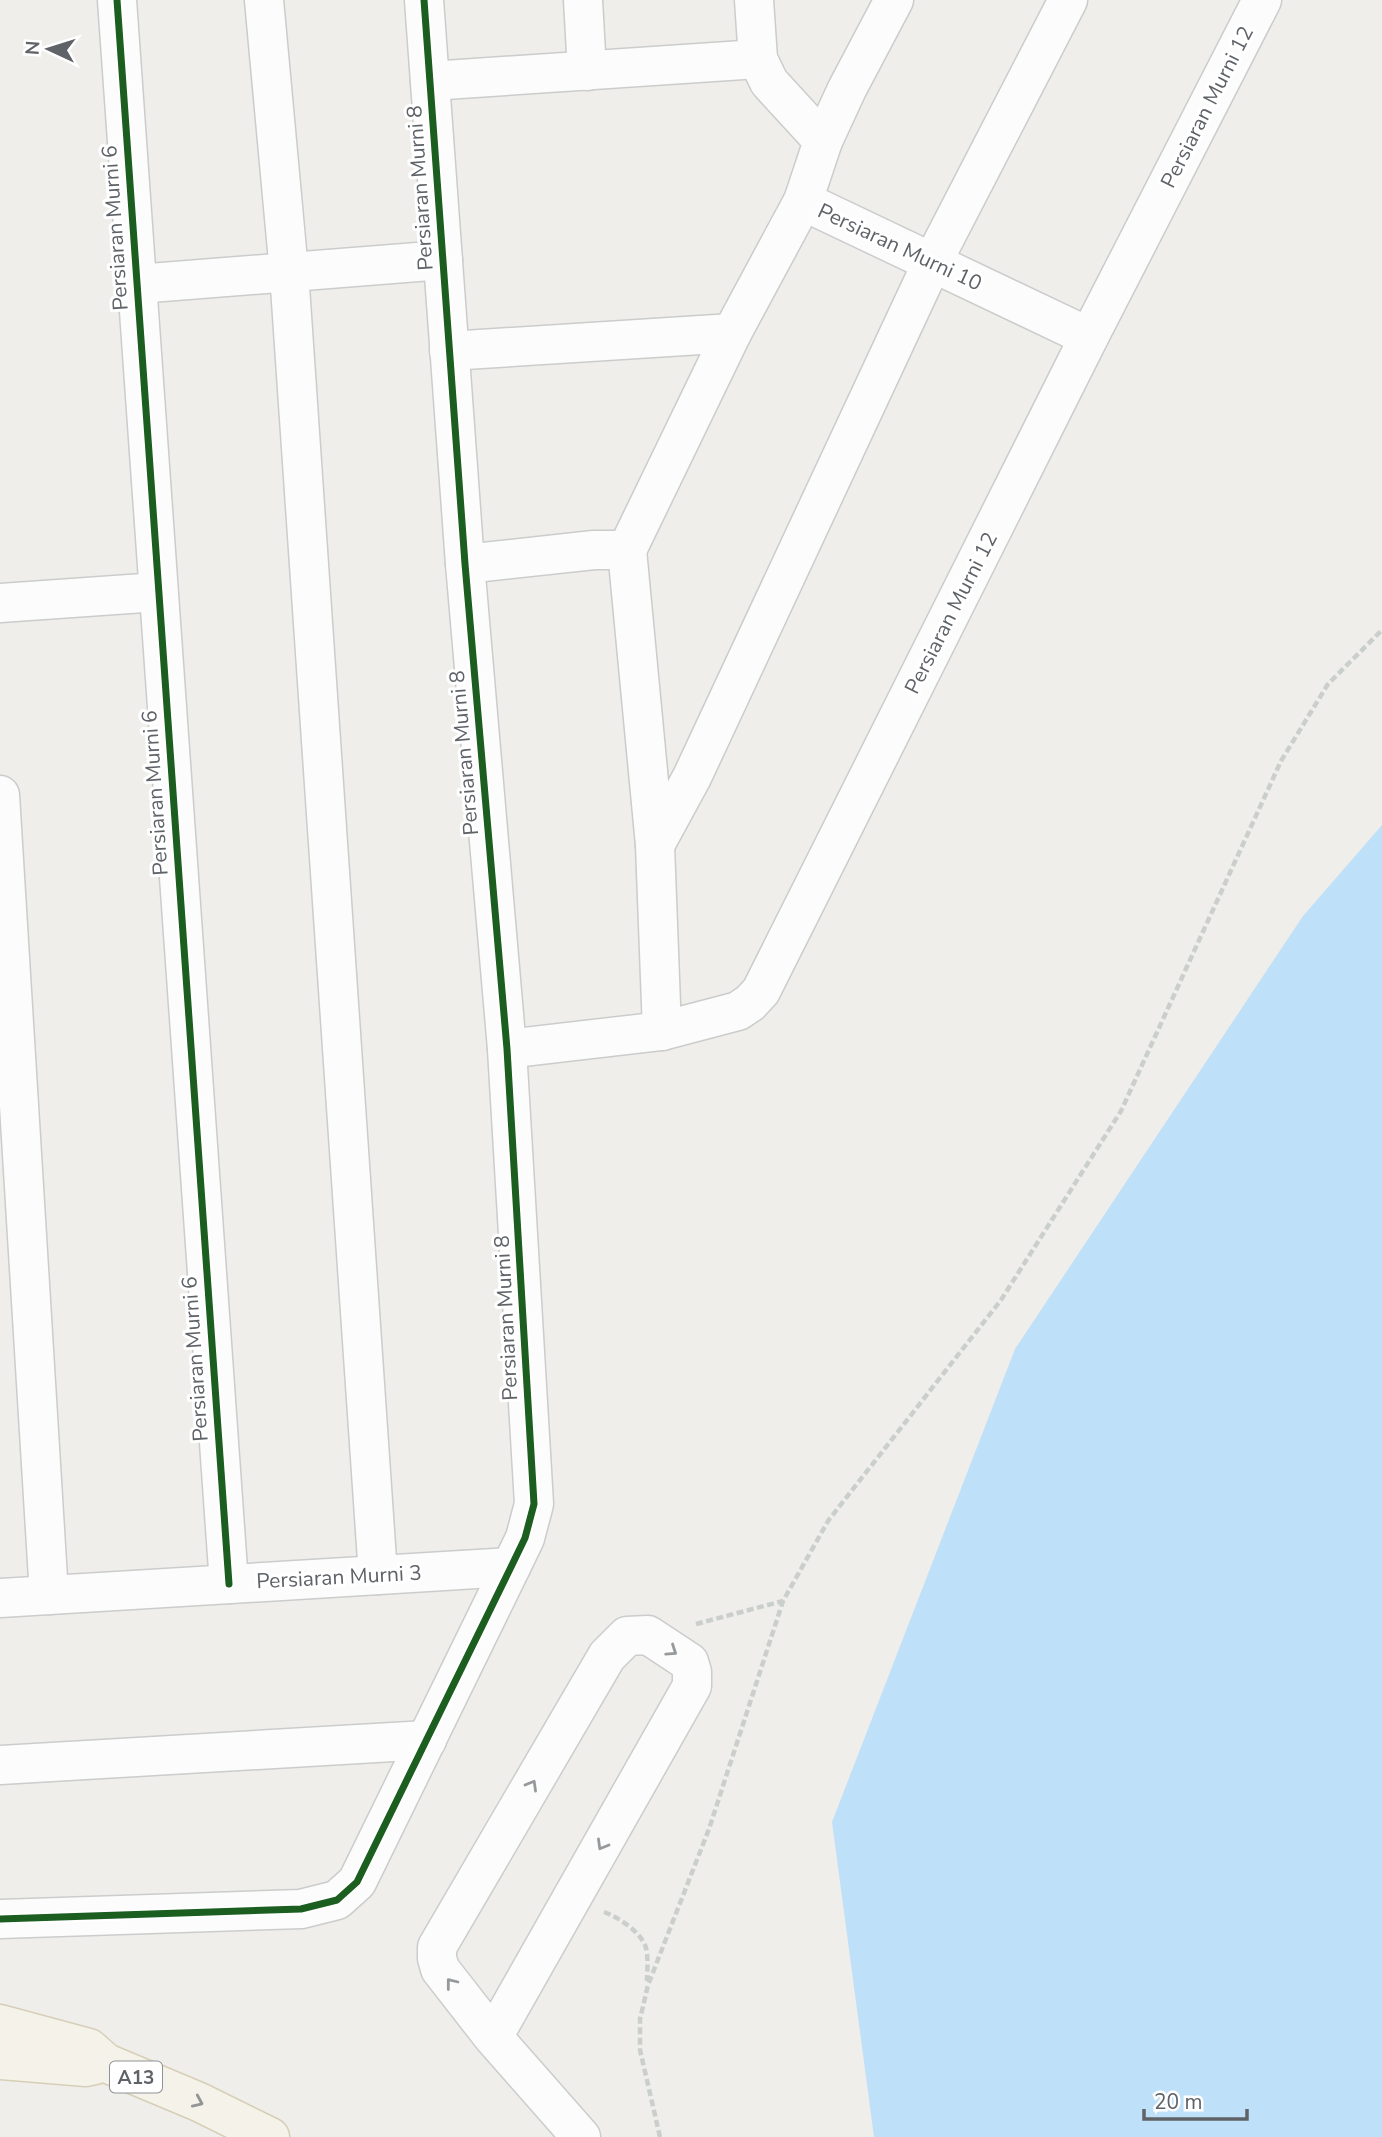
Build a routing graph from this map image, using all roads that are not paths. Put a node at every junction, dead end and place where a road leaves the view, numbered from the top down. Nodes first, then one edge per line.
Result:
1 (117, 0) edge
2 (264, 0) edge
3 (424, 0) edge
4 (583, 0) edge
5 (754, 0) edge
6 (894, 0) edge
7 (1068, 0) edge
8 (1262, 0) edge
9 (758, 59) junction
10 (587, 71) junction
11 (430, 81) junction
12 (823, 141) junction
13 (803, 201) junction
14 (443, 260) junction
15 (932, 263) junction
16 (289, 272) junction
17 (137, 284) junction
18 (732, 333) junction
19 (1090, 337) junction
20 (449, 351) junction
21 (627, 550) junction
22 (465, 564) junction
23 (159, 592) junction
24 (0, 603) edge
25 (0, 795) edge
26 (655, 845) junction
27 (662, 1031) junction
28 (507, 1049) junction
29 (511, 1567) junction
30 (378, 1575) junction
31 (229, 1584) junction
32 (49, 1595) junction
33 (0, 1598) edge
34 (426, 1740) junction
35 (0, 1765) edge
36 (0, 1919) edge
37 (0, 2010) edge
38 (0, 2024) edge
39 (493, 2037) junction
40 (71, 2043) junction
41 (0, 2060) edge
42 (106, 2063) junction
43 (270, 2137) edge
44 (581, 2137) edge

1 - 17 street, Persiaran Murni 6
2 - 16 street
3 - 11 street, Persiaran Murni 8
4 - 10 street
5 - 9 street
6 - 12 street, Persiaran Murni 10
7 - 15 street
8 - 19 street, Persiaran Murni 12
9 - 10 street
9 - 12 street
10 - 11 street
11 - 14 street, Persiaran Murni 8
12 - 13 street, Persiaran Murni 10
13 - 15 street, Persiaran Murni 10
13 - 18 street
14 - 16 street
14 - 20 street, Persiaran Murni 8
15 - 19 street, Persiaran Murni 10
15 - 26 street
16 - 17 street
16 - 30 street
17 - 23 street, Persiaran Murni 6
18 - 20 street
18 - 21 street
19 - 27 street, Persiaran Murni 12
20 - 22 street, Persiaran Murni 8
21 - 22 street
21 - 26 street
22 - 28 street, Persiaran Murni 8
23 - 24 street
23 - 31 street, Persiaran Murni 6
25 - 32 street
26 - 27 street
27 - 28 street, Persiaran Murni 12
28 - 29 street, Persiaran Murni 8
29 - 30 street, Persiaran Murni 3
29 - 34 street, Persiaran Murni 8
30 - 31 street, Persiaran Murni 3
31 - 32 street, Persiaran Murni 3
32 - 33 street, Persiaran Murni 3
34 - 35 street
34 - 36 street, Persiaran Murni 8
37 - 40 main road
38 - 40 main road, A13
39 -> 39 street
39 - 44 street
40 - 42 main road, A13
41 - 42 main road, A13
42 -> 43 main road, A13

